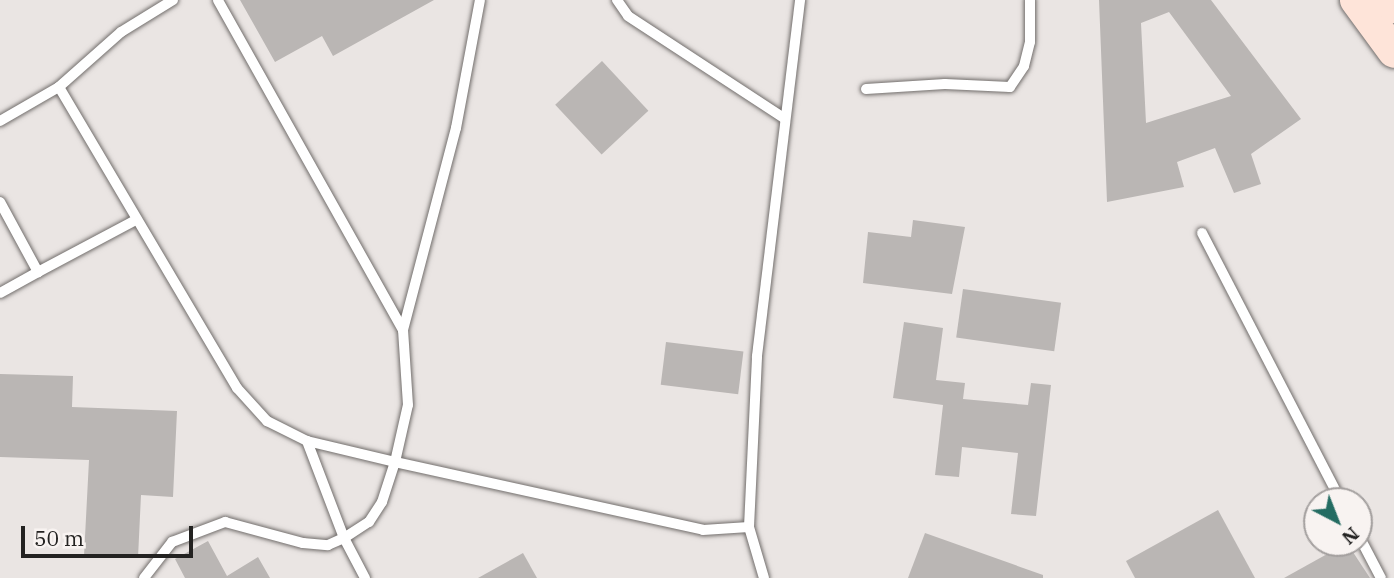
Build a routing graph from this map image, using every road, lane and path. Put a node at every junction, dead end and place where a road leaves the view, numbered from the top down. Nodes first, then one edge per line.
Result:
1 (173, 0) edge
2 (218, 0) edge
3 (480, 0) edge
4 (617, 0) edge
5 (800, 0) edge
6 (1030, 0) edge
7 (1356, 0) edge
8 (1389, 0) edge
9 (1394, 7) edge
10 (1394, 52) edge
11 (59, 87) junction
12 (866, 89) dead end
13 (784, 118) junction
14 (0, 121) edge
15 (0, 202) edge
16 (136, 219) junction
17 (1202, 233) dead end
18 (38, 272) junction
19 (0, 293) edge
20 (403, 330) junction
21 (307, 441) junction
22 (395, 462) junction
23 (1334, 487) edge
24 (750, 527) junction
25 (344, 538) junction
26 (1370, 557) edge
27 (144, 578) edge
28 (365, 578) edge
29 (764, 578) edge
30 (1381, 578) edge

1 - 11 lane
2 - 20 lane
3 - 20 lane
4 - 13 lane
5 - 13 lane
6 - 12 lane
7 - 10 main road
8 - 9 main road
11 - 14 lane
11 - 16 lane
13 - 24 lane
15 - 18 lane
16 - 18 lane
16 - 21 lane
17 - 23 lane
18 - 19 lane
20 - 22 lane
21 - 22 lane
21 - 25 lane
22 - 24 lane
22 - 25 lane
24 - 29 lane
25 - 27 lane
25 - 28 lane
26 - 30 lane

